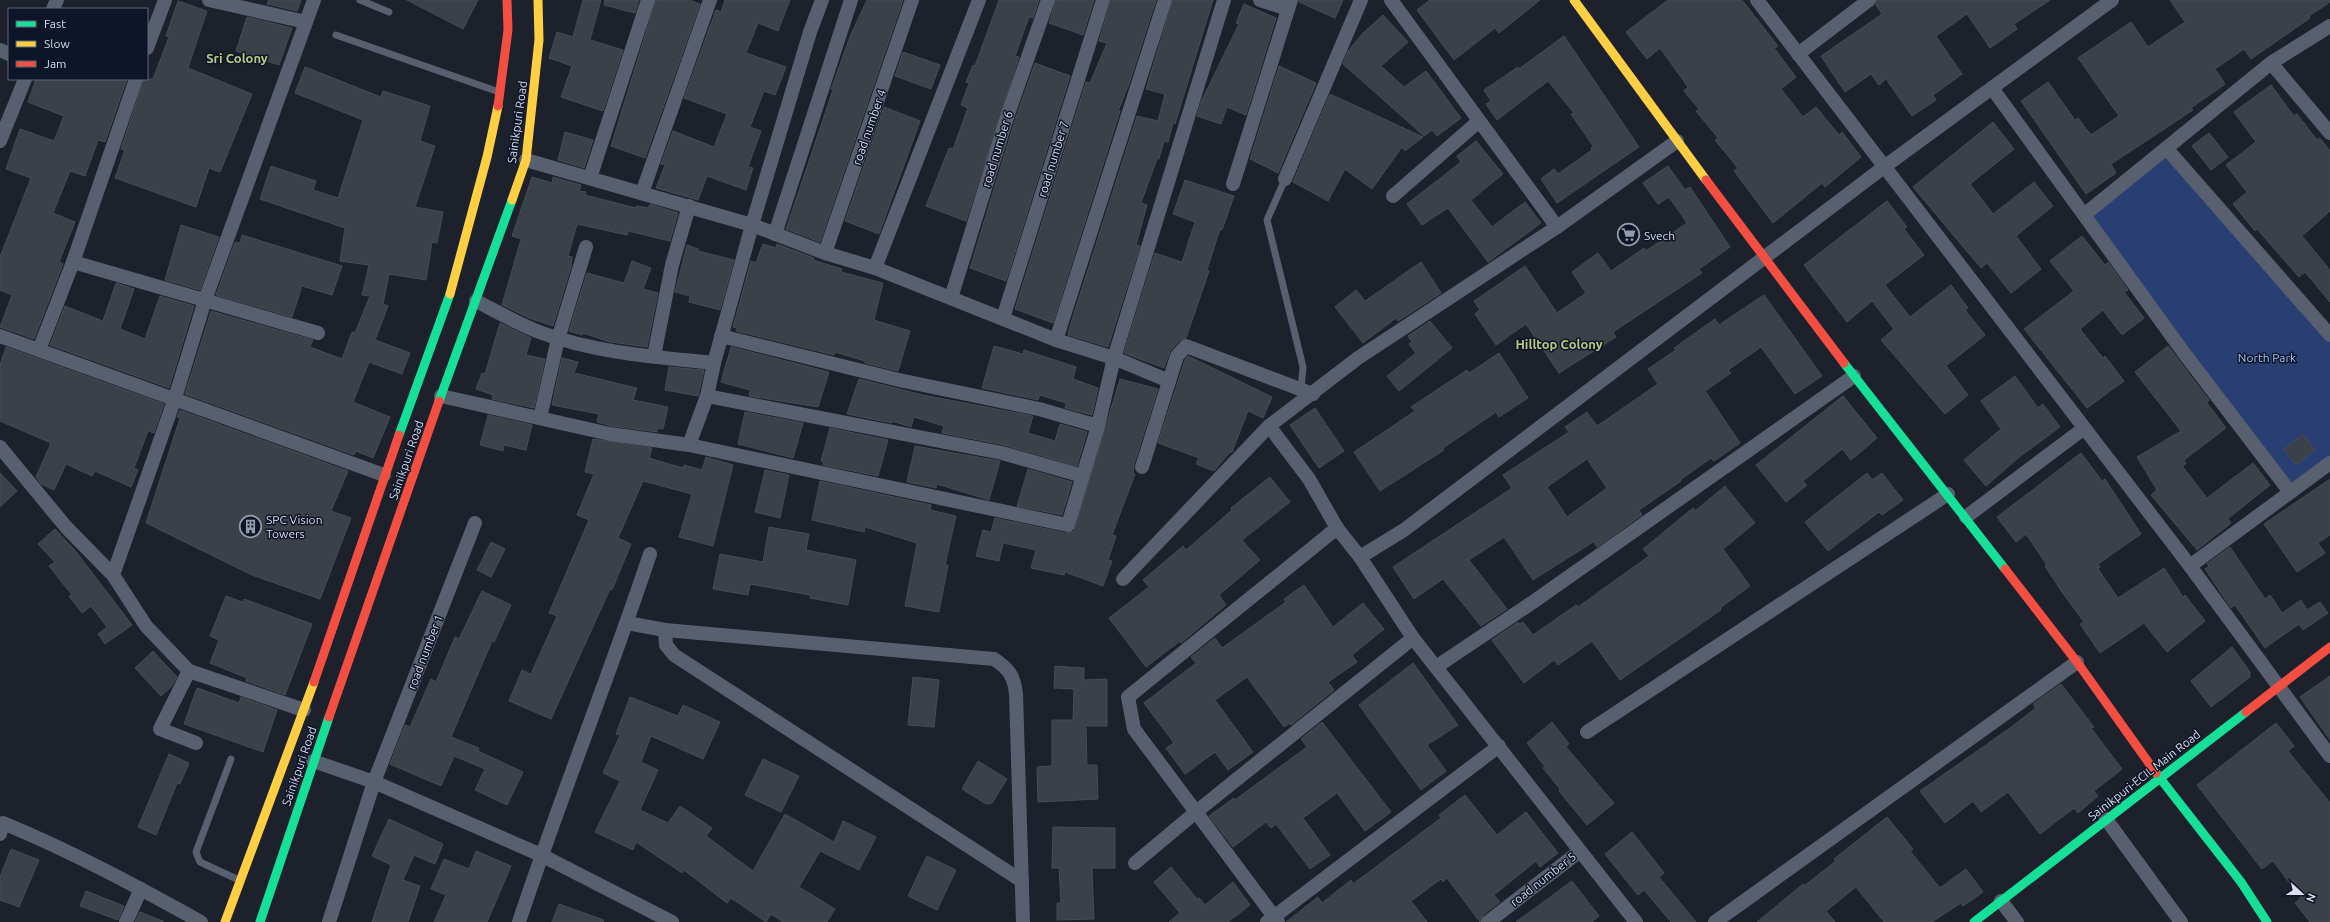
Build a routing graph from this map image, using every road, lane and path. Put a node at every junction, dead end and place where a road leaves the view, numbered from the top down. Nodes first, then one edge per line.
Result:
1 (165, 0) edge
2 (209, 0) edge
3 (314, 0) edge
4 (360, 0) edge
5 (507, 0) edge
6 (538, 0) edge
7 (648, 0) edge
8 (710, 0) edge
9 (822, 0) edge
10 (851, 0) edge
11 (912, 0) edge
12 (979, 0) edge
13 (1048, 0) edge
14 (1103, 0) edge
15 (1165, 0) edge
16 (1224, 0) edge
17 (1260, 0) edge
18 (1362, 0) edge
19 (1390, 0) edge
20 (1574, 0) edge
21 (1757, 0) edge
22 (1869, 0) edge
23 (2112, 0) edge
24 (1289, 4) edge
25 (388, 12) dead end
26 (306, 22) junction
27 (2330, 26) edge
28 (336, 35) dead end
29 (148, 45) edge
30 (1798, 54) junction
31 (2271, 63) junction
32 (25, 80) edge
33 (136, 80) edge
34 (1992, 88) junction
35 (501, 92) junction
36 (1478, 121) junction
37 (2330, 133) edge
38 (0, 141) edge
39 (1677, 141) junction
40 (2167, 148) junction
41 (526, 160) junction
42 (1884, 167) junction
43 (590, 178) junction
44 (1285, 179) joint
45 (1233, 184) dead end
46 (642, 193) junction
47 (1393, 196) dead end
48 (689, 206) junction
49 (2084, 215) junction
50 (752, 225) junction
51 (1557, 227) junction
52 (775, 234) junction
53 (586, 247) dead end
54 (825, 253) junction
55 (1766, 258) junction
56 (73, 262) junction
57 (875, 268) junction
58 (951, 298) junction
59 (205, 300) junction
60 (476, 301) junction
61 (1003, 318) junction
62 (318, 333) dead end
63 (2330, 335) edge
64 (0, 336) edge
65 (721, 336) junction
66 (558, 339) junction
67 (1056, 340) junction
68 (39, 350) junction
69 (654, 356) junction
70 (1114, 358) junction
71 (714, 363) junction
72 (1854, 376) junction
73 (1169, 381) junction
74 (1307, 392) junction
75 (441, 396) junction
76 (707, 396) junction
77 (175, 398) junction
78 (540, 418) junction
79 (1098, 426) junction
80 (1269, 426) junction
81 (2083, 429) junction
82 (689, 445) junction
83 (0, 447) edge
84 (2330, 463) edge
85 (1142, 467) dead end
86 (384, 475) junction
87 (1083, 476) junction
88 (2290, 492) junction
89 (1948, 494) junction
90 (1966, 517) junction
91 (475, 523) dead end
92 (1337, 528) junction
93 (650, 554) dead end
94 (1360, 557) junction
95 (2190, 566) junction
96 (113, 575) junction
97 (1123, 579) dead end
98 (627, 623) junction
99 (665, 630) junction
100 (1413, 638) junction
101 (2330, 648) edge
102 (2077, 662) junction
103 (1436, 667) junction
104 (188, 671) junction
105 (2277, 686) junction
106 (304, 710) junction
107 (1587, 732) dead end
108 (196, 743) dead end
109 (1499, 746) junction
110 (2330, 756) edge
111 (231, 759) dead end
112 (313, 761) junction
113 (2159, 777) junction
114 (374, 782) junction
115 (1196, 812) junction
116 (2106, 819) junction
117 (1, 826) edge
118 (1580, 851) junction
119 (541, 855) junction
120 (1135, 863) dead end
121 (241, 881) junction
122 (1022, 881) junction
123 (141, 889) junction
124 (2001, 901) junction
125 (1273, 920) edge
126 (126, 922) edge
127 (200, 922) edge
128 (225, 922) edge
129 (260, 922) edge
130 (329, 922) edge
131 (519, 922) edge
132 (672, 922) edge
133 (1023, 922) edge
134 (1488, 922) edge
135 (1636, 922) edge
136 (1715, 922) edge
137 (1974, 922) edge
138 (2017, 922) edge
139 (2181, 922) edge
140 (2267, 922) edge

1 - 29 street
2 - 26 street
3 - 26 street
4 - 25 lane
5 - 35 main road, Sainikpuri Road
6 - 41 main road, Sainikpuri Road
7 - 43 street
8 - 46 street
9 - 50 street
10 - 52 street
11 - 54 street, road number 4
12 - 57 street
13 - 58 street, road number 6
14 - 61 street, road number 7
15 - 67 street
16 - 70 street
17 - 24 street
18 - 44 street
19 - 36 street
20 - 39 main road
21 - 30 street
22 - 30 street
23 - 34 street
24 - 45 street
26 - 59 street
27 - 31 street
28 - 35 lane
30 - 42 street
31 - 37 street
31 - 40 street
32 - 38 street
33 - 56 street
34 - 42 street
34 - 49 street
35 - 86 main road, Sainikpuri Road
36 - 47 street
36 - 51 street
39 - 51 street
39 - 55 main road
40 - 49 street
40 - 63 street
41 - 43 street
41 - 60 main road, Sainikpuri Road
42 - 55 street
42 - 81 street
43 - 46 street
44 - 74 lane
46 - 48 street
48 - 50 street
48 - 69 street
49 - 88 street
50 - 52 street
50 - 65 street
51 - 74 street
52 - 54 street
53 - 66 street
54 - 57 street
55 - 72 main road
55 - 94 street
56 - 59 street
56 - 68 street
57 - 58 street
58 - 61 street
59 - 62 street
59 - 77 street
60 - 66 street
60 - 75 main road, Sainikpuri Road
61 - 67 street
64 - 68 street
65 - 71 street
65 - 79 street
66 - 69 street
66 - 78 street
67 - 70 street
68 - 77 street
69 - 71 street
70 - 73 street
70 - 79 street
71 - 76 street
72 - 89 main road
72 - 103 street
73 - 74 street
73 - 85 street
74 - 80 street
75 - 78 street
75 - 112 main road, Sainikpuri Road
76 - 82 street
76 - 87 street
77 - 86 street
77 - 96 street
78 - 82 street
79 - 87 street
80 - 92 street
80 - 97 street
81 - 90 street
81 - 95 street
82 - 87 street
83 - 96 street
84 - 88 street
86 - 106 main road, Sainikpuri Road
88 - 95 street
89 - 90 main road
89 - 107 street
90 - 102 main road
91 - 114 street, road number 1
92 - 94 street
92 - 115 street
93 - 98 street
94 - 100 street
95 - 105 street
96 - 104 street
98 - 99 street
98 - 119 street
99 - 122 street
99 - 122 street
100 - 103 street
100 - 115 street
101 - 105 main road, Sainikpuri-ECIL Main Road
102 - 113 main road
102 - 136 street
103 - 109 street
104 - 106 street
104 - 108 street
105 - 110 street
105 - 113 main road, Sainikpuri-ECIL Main Road
106 - 121 main road, Sainikpuri Road
109 - 118 street
109 - 125 street
111 - 121 lane
112 - 114 street
112 - 129 main road, Sainikpuri Road
113 - 116 main road, Sainikpuri-ECIL Main Road
113 - 140 main road
114 - 119 street
114 - 130 street, road number 1
115 - 120 street
115 - 125 street
116 - 124 main road, Sainikpuri-ECIL Main Road
116 - 139 street
117 - 123 street
118 - 134 street, road number 5
118 - 135 street
119 - 131 street
119 - 132 street
121 - 128 main road, Sainikpuri Road
122 - 133 street
123 - 126 street
123 - 127 street
124 - 137 main road, Sainikpuri-ECIL Main Road
124 - 138 street

